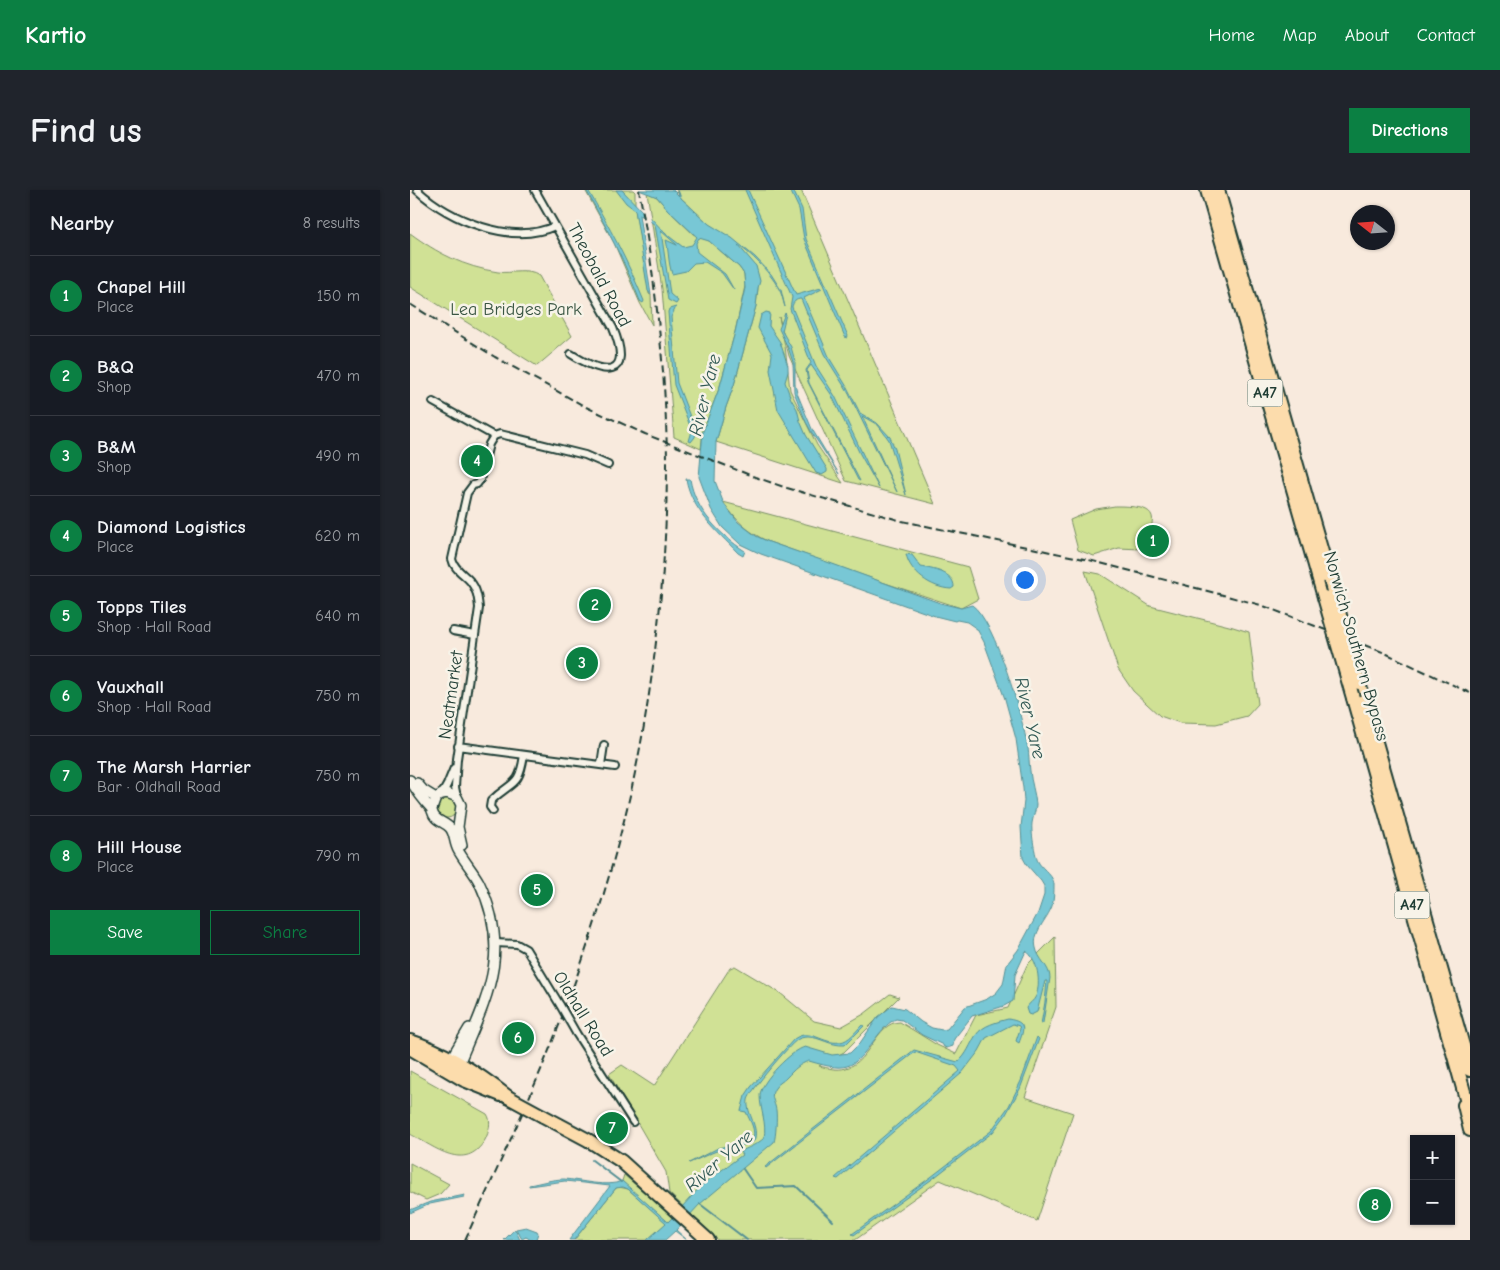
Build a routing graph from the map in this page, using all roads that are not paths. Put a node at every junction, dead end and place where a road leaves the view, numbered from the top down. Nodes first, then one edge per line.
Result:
1 (417, 190) edge
2 (535, 190) edge
3 (1207, 190) edge
4 (1218, 190) edge
5 (556, 226) junction
6 (571, 354) dead end
7 (432, 402) dead end
8 (494, 436) junction
9 (608, 465) dead end
10 (452, 631) dead end
11 (475, 635) junction
12 (604, 745) dead end
13 (458, 746) junction
14 (524, 755) junction
15 (457, 759) junction
16 (601, 765) junction
17 (615, 768) dead end
18 (410, 778) edge
19 (439, 796) junction
20 (457, 797) junction
21 (432, 809) junction
22 (493, 811) dead end
23 (460, 816) junction
24 (444, 823) junction
25 (465, 858) junction
26 (495, 943) junction
27 (1447, 1028) junction
28 (410, 1041) edge
29 (410, 1048) edge
30 (452, 1065) junction
31 (1470, 1069) edge
32 (1470, 1113) edge
33 (633, 1122) dead end
34 (1470, 1130) edge
35 (708, 1240) edge

1 - 5 street
2 - 5 street, Theobald Road
3 - 27 highway, Norwich Southern Bypass / A47, bridge
4 - 31 highway, Norwich Southern Bypass / A47, bridge
5 - 6 street, Theobald Road
7 - 8 street
8 - 9 street
8 - 11 street, Neatmarket
10 - 11 street, Neatmarket
11 - 13 street, Neatmarket
12 - 16 street
13 - 14 street
13 - 15 street, Neatmarket
14 - 16 street
14 - 22 street
15 - 19 street, Neatmarket
15 - 20 street, Neatmarket
16 - 17 street
18 - 19 street
18 - 21 street
19 - 20 street
19 - 21 street
20 - 23 street
21 - 24 street
23 - 24 street
23 - 25 street
24 - 25 street
25 - 26 street
26 - 30 street
26 - 33 street, Oldhall Road, bridge
27 - 32 highway, Norwich Southern Bypass / A47
27 - 34 highway, A47
28 - 30 highway
29 - 30 highway
30 - 35 highway, bridge

